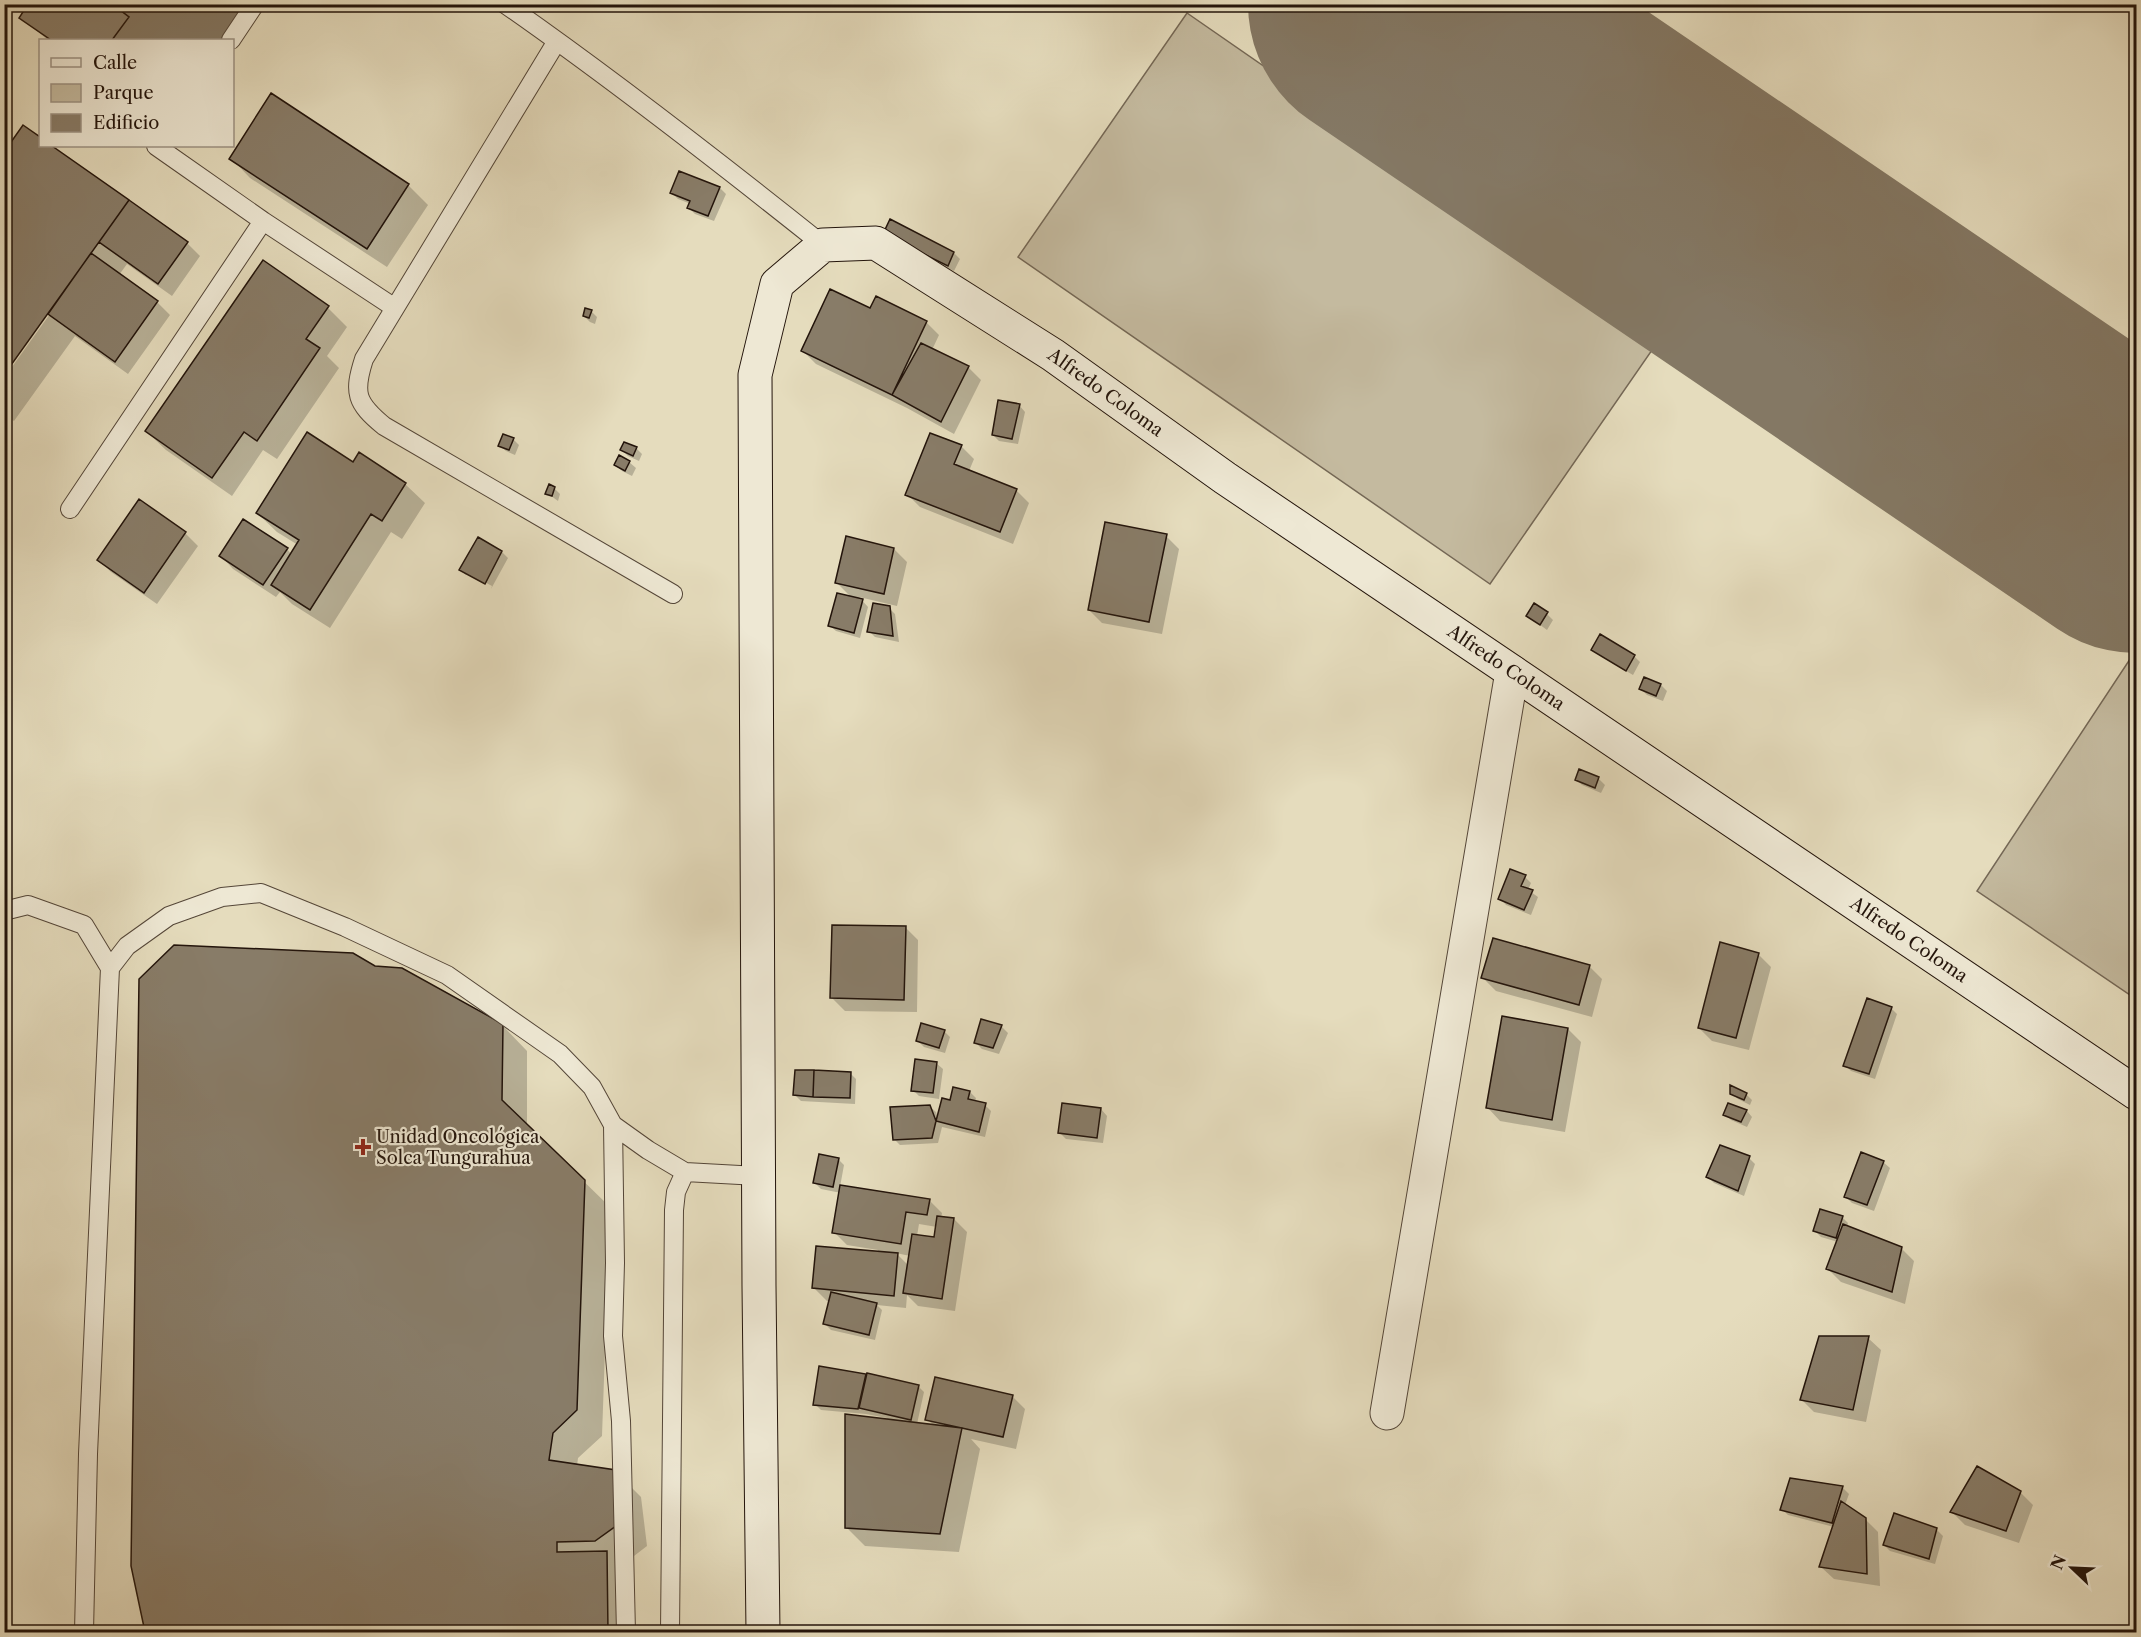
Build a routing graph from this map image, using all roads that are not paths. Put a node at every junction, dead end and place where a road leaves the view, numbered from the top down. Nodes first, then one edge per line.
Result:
1 (255, 4) edge
2 (505, 4) edge
3 (232, 39) edge
4 (557, 41) junction
5 (159, 147) edge
6 (263, 220) junction
7 (823, 245) junction
8 (395, 308) junction
9 (70, 508) dead end
10 (673, 594) dead end
11 (1512, 672) junction
12 (4, 911) edge
13 (110, 968) junction
14 (2136, 1093) edge
15 (613, 1125) junction
16 (685, 1172) junction
17 (759, 1176) junction
18 (1387, 1413) dead end
19 (84, 1632) edge
20 (626, 1632) edge
21 (670, 1632) edge
22 (763, 1632) edge

1 - 3 lane
2 - 4 lane
4 - 7 lane
4 - 8 lane
5 - 6 lane
6 - 8 lane
6 - 9 lane
7 - 11 street, Alfredo Coloma
7 - 17 street
8 - 10 lane
11 - 14 street, Alfredo Coloma
11 - 18 street
12 - 13 lane
13 - 15 lane
13 - 19 lane
15 - 16 lane
15 - 20 lane
16 - 17 lane
16 - 21 lane
17 - 22 street

